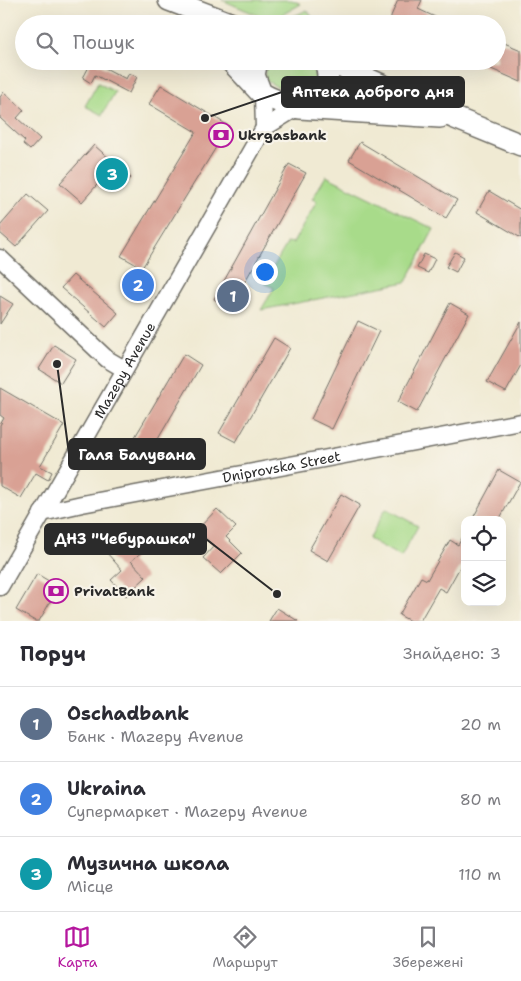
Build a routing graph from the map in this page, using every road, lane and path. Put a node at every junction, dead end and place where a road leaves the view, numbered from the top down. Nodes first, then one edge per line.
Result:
1 (169, 0) edge
2 (185, 15) edge
3 (208, 15) edge
4 (239, 70) edge
5 (255, 70) edge
6 (328, 70) edge
7 (348, 70) edge
8 (262, 94) junction
9 (299, 108) junction
10 (456, 118) junction
11 (264, 128) junction
12 (521, 145) edge
13 (0, 258) edge
14 (124, 369) junction
15 (521, 422) edge
16 (42, 513) junction
17 (0, 587) edge

1 - 2 main road
1 - 3 main road
4 - 8 main road
5 - 8 main road
6 - 9 main road
7 - 10 main road
8 - 9 main road
8 - 11 street
9 - 10 main road
9 - 11 street, Mazepy Avenue
10 - 12 main road
11 - 14 street, Mazepy Avenue
13 - 14 street
14 - 16 street, Mazepy Avenue
15 - 16 street, Dniprovska Street
16 - 17 street, Mazepy Avenue

